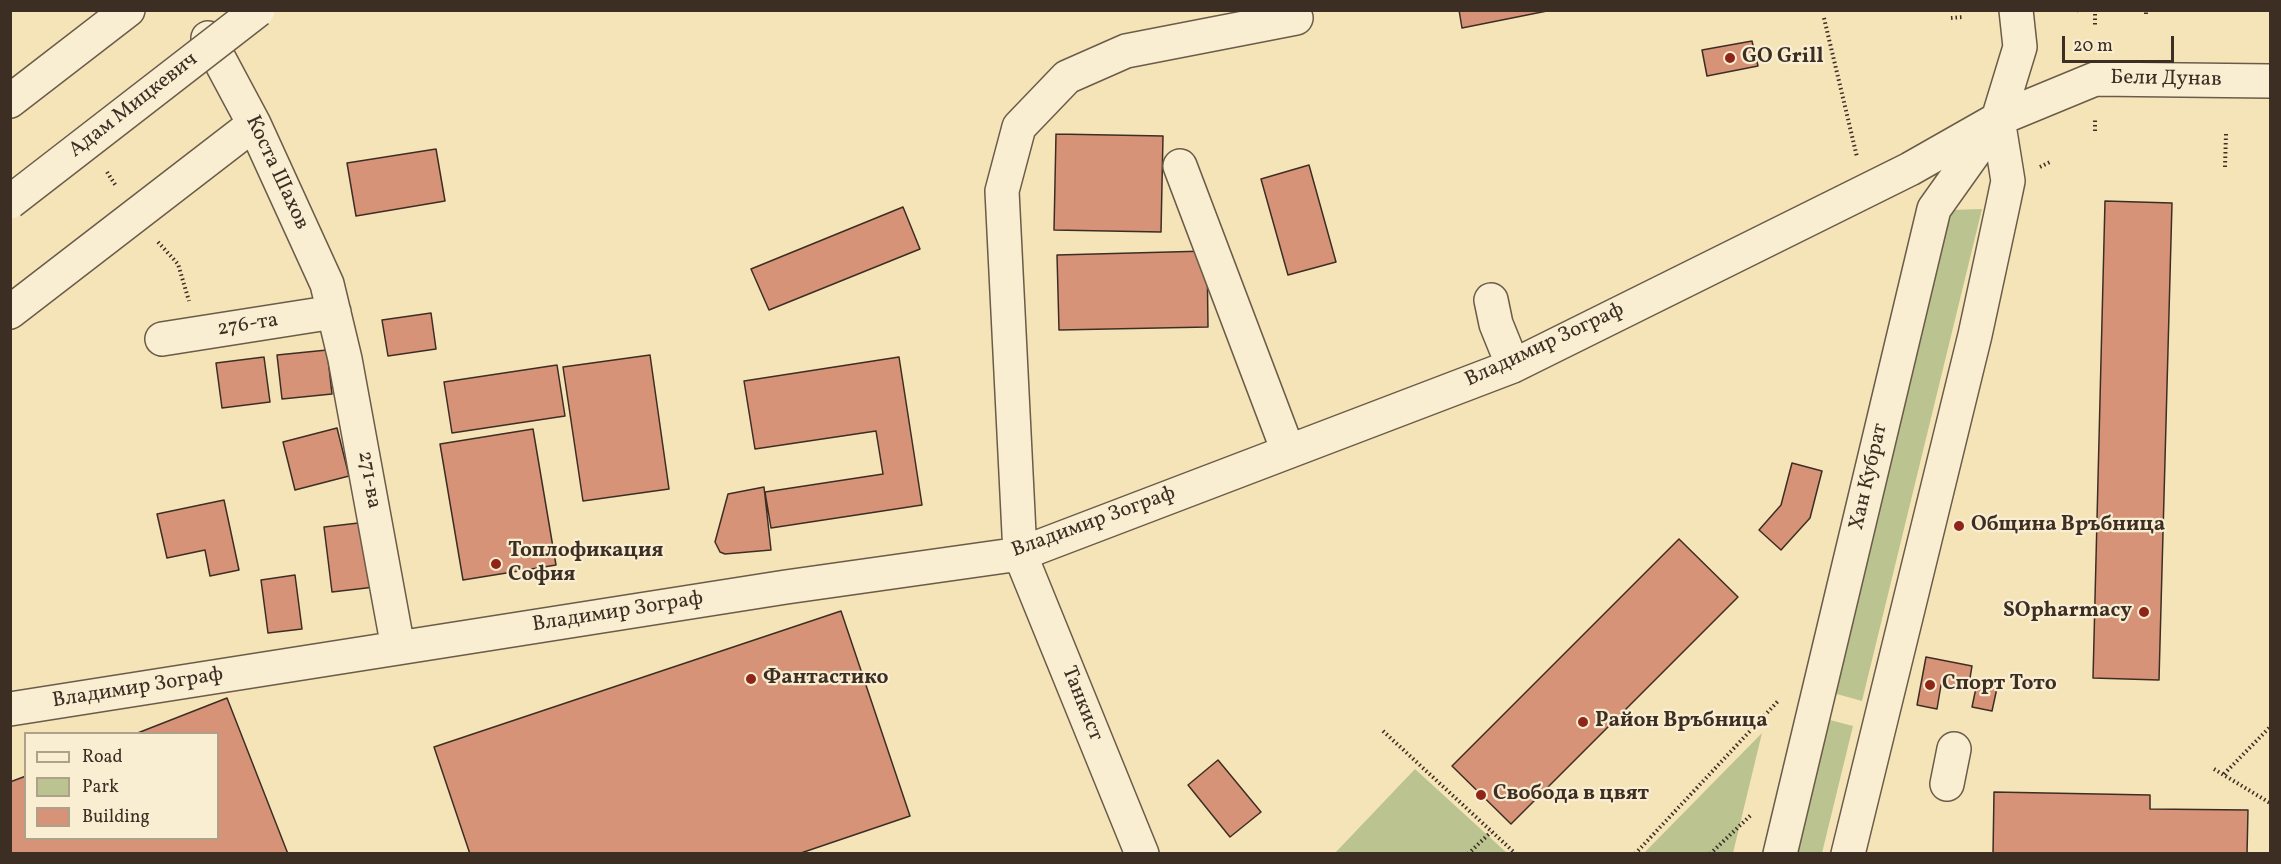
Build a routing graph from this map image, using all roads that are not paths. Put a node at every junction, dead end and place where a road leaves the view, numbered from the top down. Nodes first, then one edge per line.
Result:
1 (128, 10) edge
2 (258, 10) edge
3 (2016, 10) edge
4 (1296, 18) dead end
5 (208, 38) dead end
6 (2271, 81) edge
7 (10, 101) edge
8 (1998, 119) junction
9 (254, 124) junction
10 (1180, 166) dead end
11 (10, 202) edge
12 (1491, 300) dead end
13 (10, 312) edge
14 (334, 312) junction
15 (162, 339) dead end
16 (1513, 366) junction
17 (1288, 451) junction
18 (1020, 554) junction
19 (398, 648) junction
20 (10, 709) edge
21 (1954, 749) dead end
22 (1947, 784) dead end
23 (1142, 854) edge
24 (1780, 854) edge
25 (1848, 854) edge

1 - 7 street
2 - 11 street, Адам Мицкевич, bridge
3 - 8 street, Хан Кубрат
4 - 18 street, Танкист
5 - 9 street, Коста Шахов
6 - 8 street, Бели Дунав
8 - 16 street, Владимир Зограф
8 - 24 street, Хан Кубрат
8 - 25 street, Хан Кубрат
9 - 13 street
9 - 14 street, Коста Шахов
10 - 17 street
12 - 16 street
14 - 15 street, 276-та
14 - 19 street, 271-ва
16 - 17 street, Владимир Зограф
17 - 18 street, Владимир Зограф
18 - 19 street, Владимир Зограф
18 - 23 street, Танкист
19 - 20 street, Владимир Зограф
21 - 22 street

